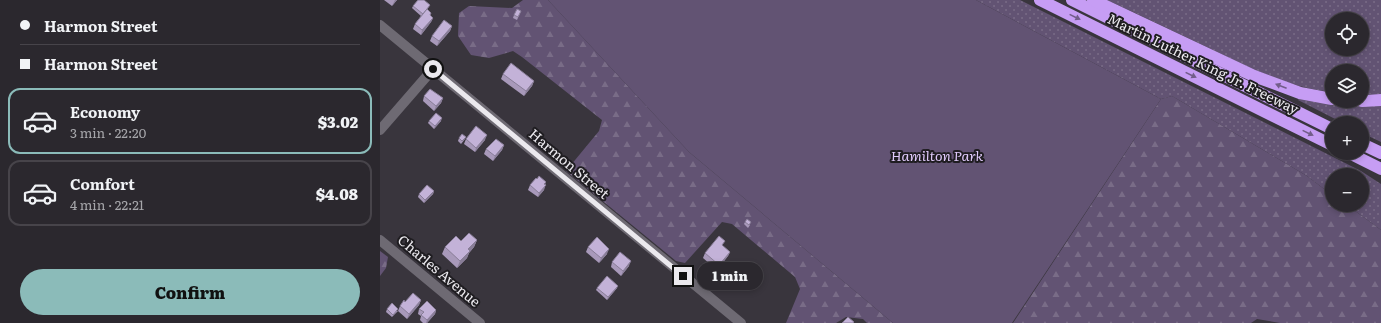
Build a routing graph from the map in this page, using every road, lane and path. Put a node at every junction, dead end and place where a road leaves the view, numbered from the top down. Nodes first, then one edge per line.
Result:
1 (1040, 0) edge
2 (1072, 0) edge
3 (1093, 0) edge
4 (380, 25) edge
5 (433, 69) junction
6 (1325, 98) edge
7 (1381, 100) edge
8 (1369, 101) edge
9 (1325, 126) edge
10 (380, 130) edge
11 (1325, 142) edge
12 (1369, 147) edge
13 (1381, 153) edge
14 (1364, 160) edge
15 (1376, 166) edge
16 (1381, 172) edge
17 (380, 240) edge
18 (480, 323) edge
19 (741, 323) edge

1 -> 11 highway, Martin Luther King Jr. Freeway
2 - 9 highway, Martin Luther King Jr. Freeway
6 -> 3 highway
4 - 5 street, Harmon Street
5 - 10 street
5 - 19 street, Harmon Street
7 - 8 highway
12 - 13 highway
14 - 15 highway
15 - 16 highway
17 - 18 street, Charles Avenue

